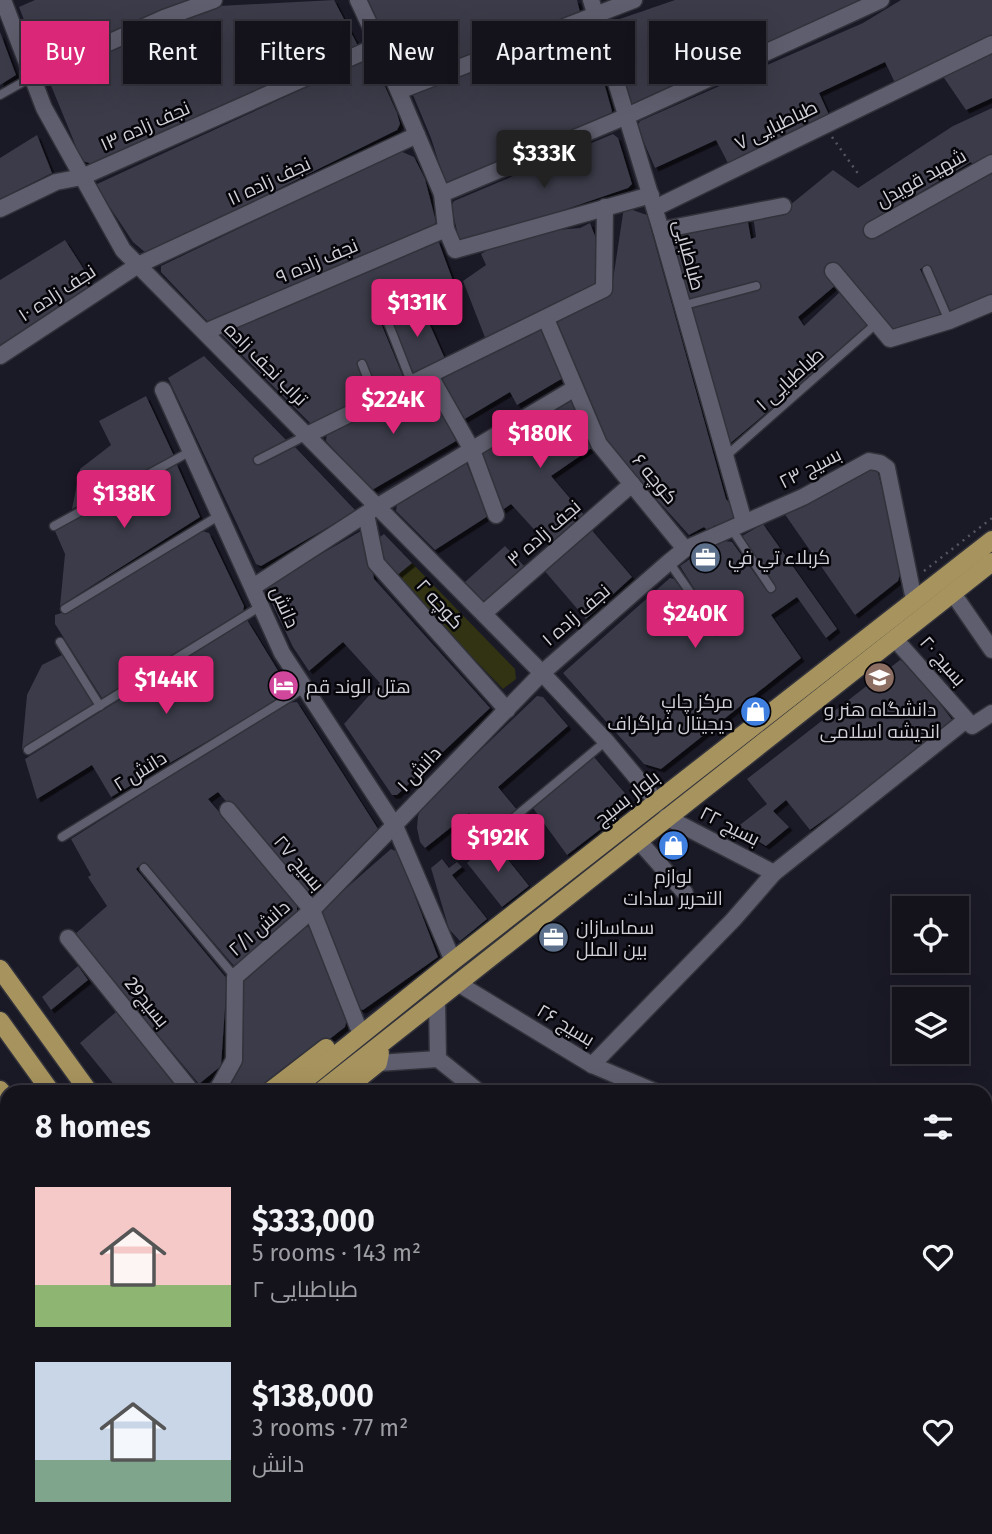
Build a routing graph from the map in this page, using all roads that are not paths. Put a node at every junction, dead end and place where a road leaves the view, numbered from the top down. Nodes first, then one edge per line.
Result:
1 (214, 0) edge
2 (358, 0) edge
3 (634, 0) edge
4 (881, 0) edge
5 (5, 2) edge
6 (593, 8) edge
7 (368, 21) edge
8 (109, 43) edge
9 (992, 44) edge
10 (21, 46) edge
11 (364, 52) edge
12 (21, 83) edge
13 (35, 84) edge
14 (396, 84) edge
15 (399, 91) junction
16 (0, 95) edge
17 (627, 116) junction
18 (417, 135) junction
19 (992, 163) edge
20 (82, 177) junction
21 (442, 194) junction
22 (653, 202) junction
23 (783, 206) dead end
24 (605, 207) junction
25 (0, 209) edge
26 (446, 229) junction
27 (661, 230) junction
28 (872, 230) dead end
29 (138, 265) junction
30 (927, 270) dead end
31 (833, 271) dead end
32 (452, 285) dead end
33 (756, 286) dead end
34 (992, 303) edge
35 (681, 306) junction
36 (546, 319) junction
37 (949, 321) junction
38 (877, 323) junction
39 (205, 332) junction
40 (0, 356) edge
41 (362, 364) dead end
42 (430, 376) junction
43 (412, 384) junction
44 (575, 388) junction
45 (163, 390) dead end
46 (377, 401) junction
47 (307, 435) junction
48 (472, 450) junction
49 (191, 451) junction
50 (724, 458) junction
51 (258, 460) dead end
52 (632, 484) junction
53 (372, 510) junction
54 (220, 515) junction
55 (496, 515) dead end
56 (737, 525) junction
57 (54, 526) dead end
58 (992, 540) edge
59 (685, 549) junction
60 (669, 562) junction
61 (992, 563) edge
62 (253, 587) junction
63 (771, 588) dead end
64 (952, 592) junction
65 (914, 600) junction
66 (261, 606) junction
67 (65, 609) dead end
68 (484, 613) junction
69 (717, 631) dead end
70 (894, 638) junction
71 (60, 642) dead end
72 (992, 650) edge
73 (542, 673) junction
74 (306, 687) junction
75 (100, 706) junction
76 (506, 710) junction
77 (992, 713) edge
78 (966, 720) junction
79 (607, 741) junction
80 (28, 750) dead end
81 (661, 809) junction
82 (228, 810) dead end
83 (395, 826) junction
84 (492, 836) dead end
85 (62, 837) dead end
86 (638, 840) junction
87 (144, 868) dead end
88 (774, 873) junction
89 (685, 893) dead end
90 (312, 910) junction
91 (68, 938) dead end
92 (453, 961) junction
93 (0, 969) edge
94 (235, 977) junction
95 (458, 985) junction
96 (437, 1001) junction
97 (0, 1021) edge
98 (363, 1027) junction
99 (380, 1055) junction
100 (438, 1059) junction
101 (592, 1065) junction
102 (46, 1085) edge
103 (84, 1085) edge
104 (186, 1085) edge
105 (220, 1085) edge
106 (279, 1085) edge
107 (297, 1085) edge
108 (331, 1085) edge
109 (349, 1085) edge
110 (467, 1085) edge
111 (639, 1085) edge

1 - 8 street
2 - 7 street
3 - 6 street
4 - 17 street
5 - 10 street, تراب نجف زاده
6 - 15 street
6 - 17 street, طباطبایی
9 - 22 street, طباطبایی ۷
11 - 20 street, نجف زاده ۱۳
12 - 16 lane
13 - 20 street, تراب نجف زاده
14 - 15 street
15 - 18 street
17 - 21 street
17 - 22 street, طباطبایی
18 - 21 street
18 - 29 street, نجف زاده ۱۱
19 - 28 street, شهید قویدل
20 - 25 street, نجف زاده ۱۳
20 - 29 street, تراب نجف زاده
21 - 26 street
22 - 24 street, طباطبایی ۷
22 - 27 street, طباطبایی
23 - 27 street
24 - 26 street, طباطبایی ۷
24 - 36 street
26 - 39 street, نجف زاده ۹
27 - 35 street, طباطبایی
29 - 39 street, تراب نجف زاده
29 - 40 street, نجف زاده ۱۰
30 - 37 lane
31 - 38 street
32 - 43 lane
33 - 35 lane
34 - 37 street
35 - 50 street, طباطبایی
36 - 42 street
36 - 44 street, کوچه ۶
37 - 38 street
38 - 50 lane, طباطبایی ۱
39 - 47 street, تراب نجف زاده
41 - 46 lane
42 - 43 street
42 - 48 street
43 - 46 street
44 - 48 street
44 - 52 street, کوچه ۶
45 - 49 street, دانش
46 - 47 street
47 - 51 lane
47 - 53 street, تراب نجف زاده
48 - 53 street
48 - 55 street
49 - 54 street, دانش
49 - 57 lane
50 - 56 street, طباطبایی
52 - 59 street, کوچه ۶
52 - 68 street, نجف زاده ۳
53 - 62 street
53 - 68 street, تراب نجف زاده
53 - 76 street, کوچه ۲
54 - 62 street, دانش
54 - 67 lane
56 - 59 street, نجف زاده ۱
56 - 63 lane
56 - 65 street, بسیج ۲۳
58 - 65 main road, بلوار بسیج
59 - 60 street, نجف زاده ۱
60 - 69 lane
60 - 73 street, نجف زاده ۱
61 - 64 main road, بلوار بسیج
62 - 66 street, دانش
64 - 70 main road, بلوار بسیج
64 - 72 street
65 - 81 main road, بلوار بسیج
66 - 74 street, دانش
66 - 75 lane
68 - 73 street, تراب نجف زاده
70 - 78 street, بسیج ۲۰
70 - 81 main road, بلوار بسیج
71 - 75 lane
73 - 76 street, نجف زاده ۱
73 - 79 street, تراب نجف زاده
74 - 83 street, دانش
74 - 85 lane, دانش ۲
75 - 80 lane
76 - 83 street, دانش ۱
77 - 78 street
78 - 88 street
79 - 81 street, تراب نجف زاده
79 - 84 lane
81 - 86 main road, بلوار بسیج
81 - 88 street, بسیج ۲۲
81 - 92 main road, بلوار بسیج
82 - 90 street, بسیج ۲۷
83 - 90 street, دانش ۲/۱
83 - 92 street, دانش
86 - 89 street
86 - 95 main road, بلوار بسیج
87 - 94 lane
88 - 101 street
90 - 94 street, دانش ۲/۱
90 - 98 street, بسیج ۲۷
91 - 104 street, بسیج29
92 - 98 main road, بلوار بسیج
93 - 103 main road
94 - 105 street, دانش ۲/۱
95 - 96 main road, بلوار بسیج
95 - 101 street, بسیج ۲۶
96 - 99 main road, بلوار بسیج
96 - 100 street
97 - 102 main road
98 - 106 main road
98 - 107 main road, بلوار بسیج
99 - 100 street
99 - 108 main road, بلوار بسیج
99 - 109 main road
100 - 110 street
101 - 111 street, بسیج ۲۶

